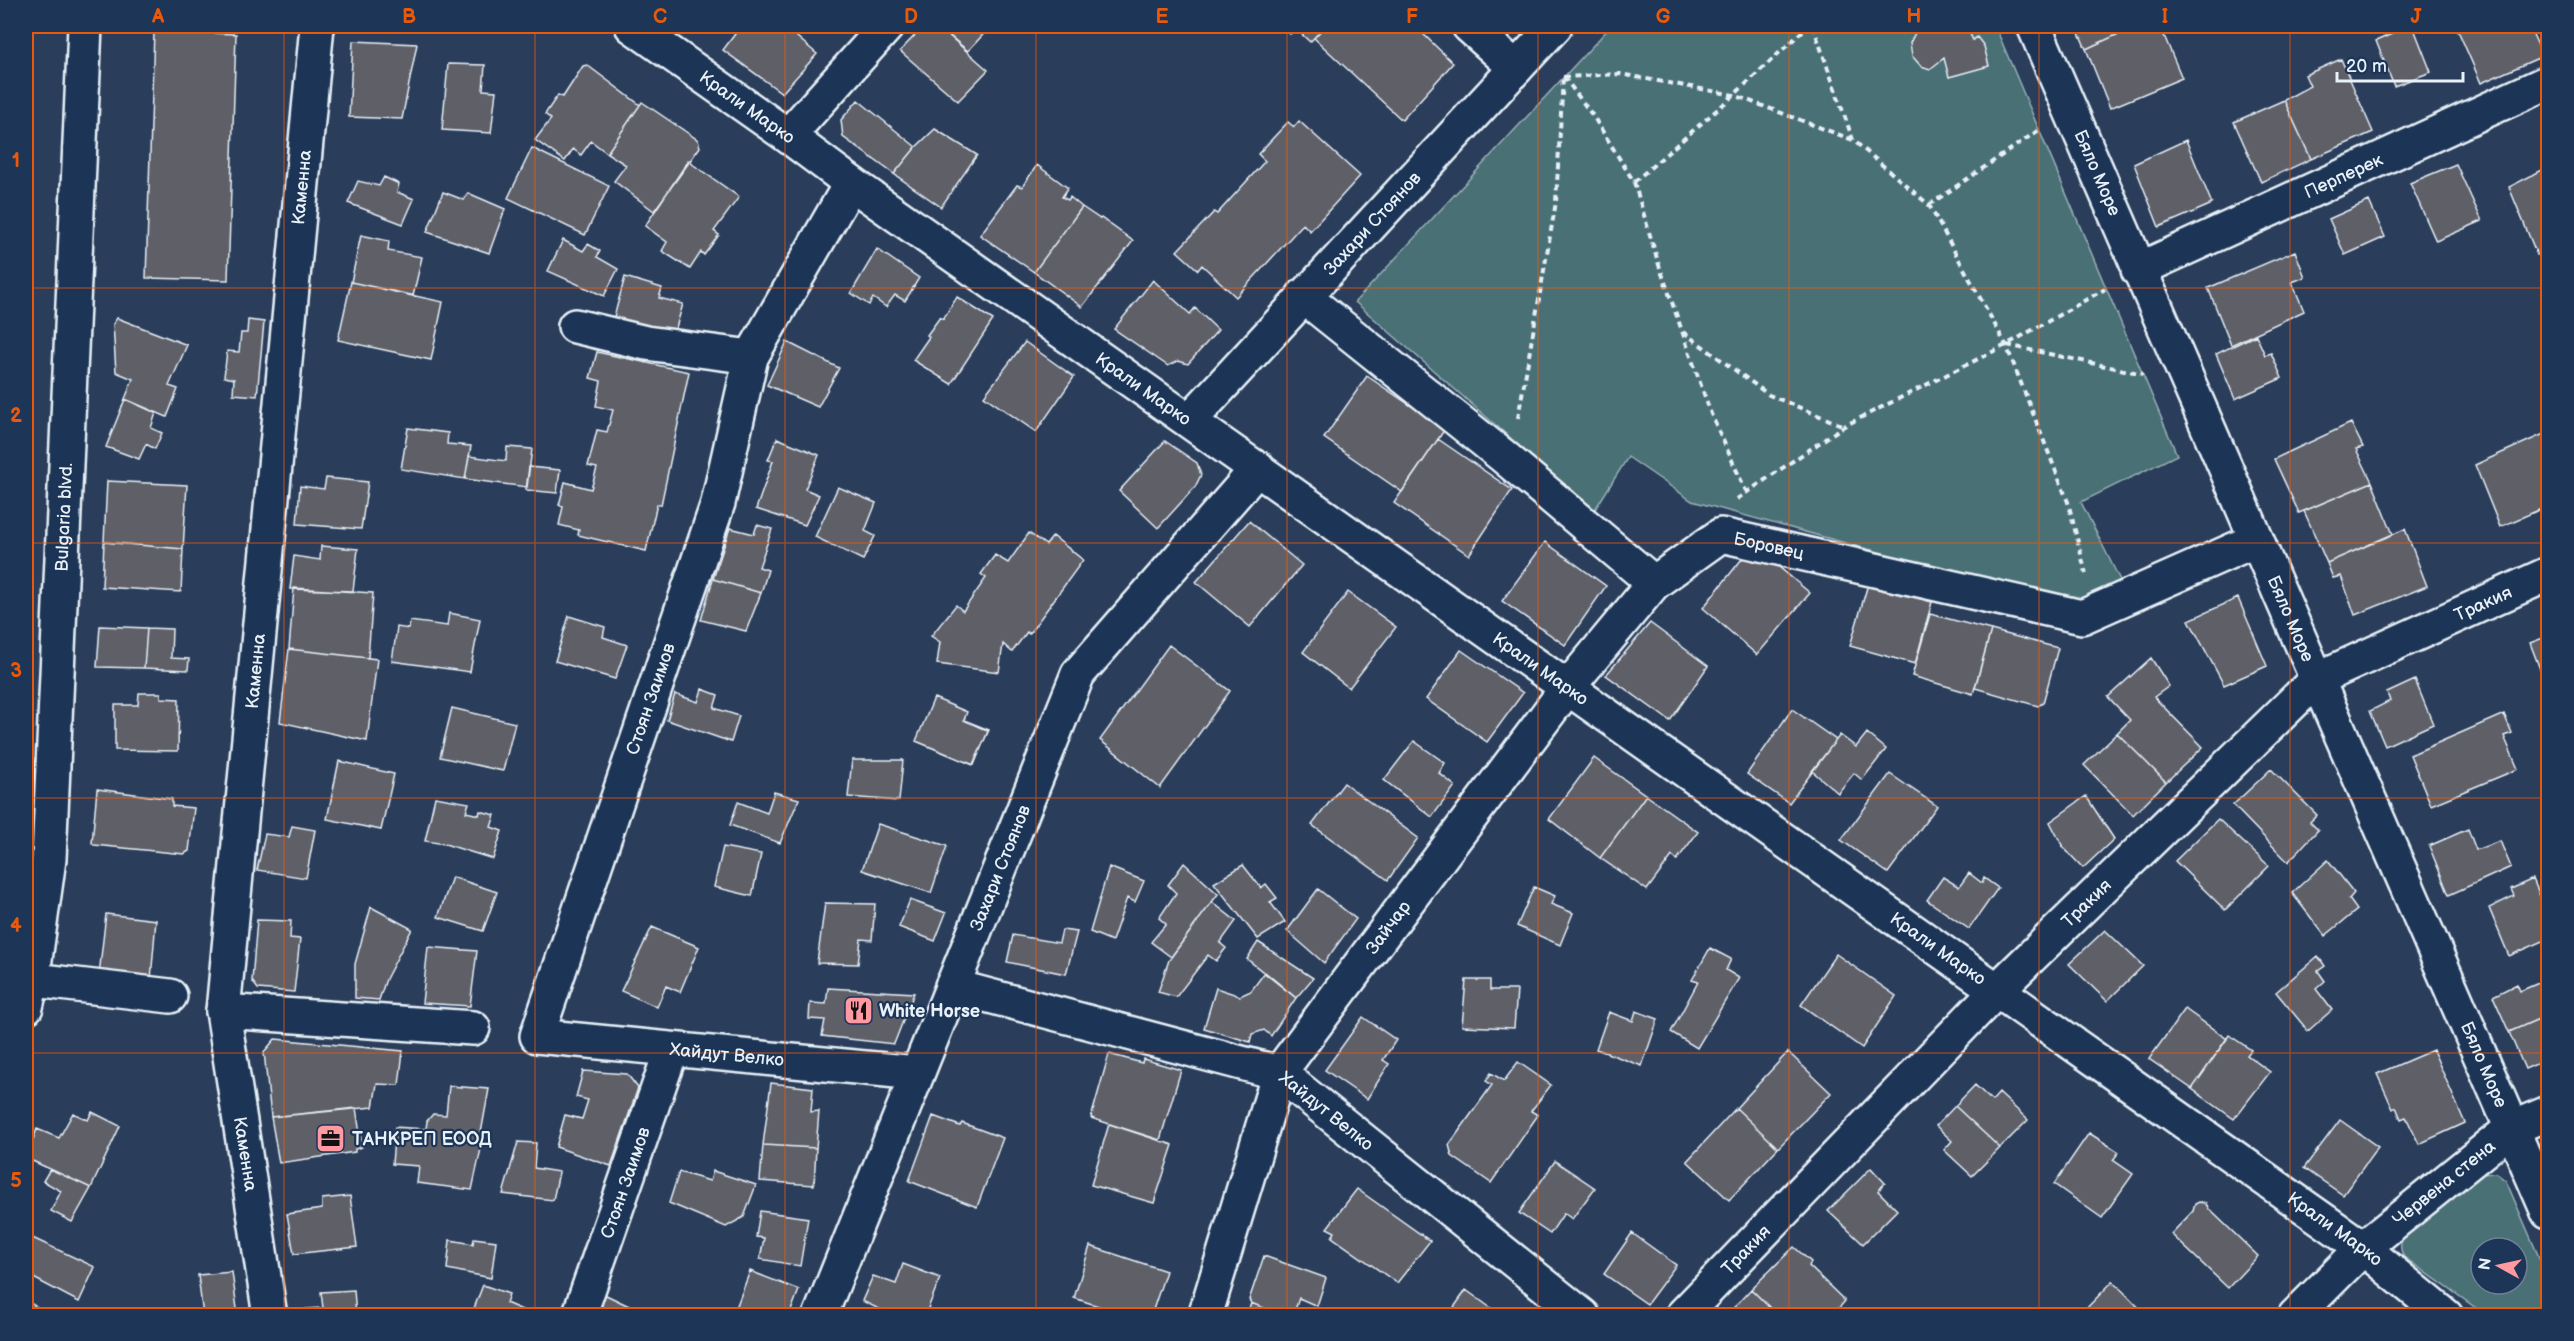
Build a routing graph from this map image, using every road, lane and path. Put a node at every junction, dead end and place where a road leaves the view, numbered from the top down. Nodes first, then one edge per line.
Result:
1 (85, 26) edge
2 (317, 26) edge
3 (632, 26) edge
4 (887, 26) edge
5 (1469, 26) edge
6 (1555, 26) edge
7 (1808, 26) edge
8 (1813, 26) edge
9 (2034, 26) edge
10 (1516, 68) junction
11 (1563, 77) junction
12 (2548, 82) edge
13 (1734, 95) junction
14 (2070, 110) junction
15 (789, 135) junction
16 (1853, 140) junction
17 (1634, 182) junction
18 (851, 183) junction
19 (1929, 205) junction
20 (2138, 270) junction
21 (1303, 296) junction
22 (575, 326) dead end
23 (1682, 331) junction
24 (2006, 345) junction
25 (751, 357) junction
26 (2098, 364) dead end
27 (1190, 420) junction
28 (1844, 426) junction
29 (1503, 456) junction
30 (1258, 468) junction
31 (1746, 491) junction
32 (1721, 535) junction
33 (2256, 540) junction
34 (2548, 574) edge
35 (1654, 582) junction
36 (2082, 617) junction
37 (2317, 679) junction
38 (1568, 687) junction
39 (952, 986) junction
40 (28, 989) edge
41 (1998, 989) junction
42 (170, 996) dead end
43 (223, 1011) junction
44 (473, 1028) dead end
45 (537, 1036) joint
46 (671, 1051) junction
47 (917, 1072) junction
48 (1279, 1073) junction
49 (2548, 1113) edge
50 (2512, 1128) junction
51 (2548, 1212) edge
52 (2363, 1248) junction
53 (270, 1316) edge
54 (579, 1316) edge
55 (820, 1316) edge
56 (1205, 1316) edge
57 (1583, 1316) edge
58 (1682, 1316) edge
59 (2295, 1316) edge
60 (2446, 1316) edge

1 - 40 street, Bulgaria blvd.
2 - 43 street, Каменна
3 - 15 street, Крали Марко
4 - 15 street
5 - 10 street
6 - 10 street, Захари Стоянов
7 - 13 path
8 - 16 path
9 - 14 street, Бяло Море
10 - 21 street, Захари Стоянов
11 - 13 path
11 - 17 path
11 - 29 path
12 - 20 street, Перперек
13 - 16 path
13 - 17 path
14 - 19 path
14 - 20 street, Бяло Море
15 - 18 street, Крали Марко
16 - 19 path
17 - 23 path
18 - 25 street, Стоян Заимов
18 - 27 street, Крали Марко
19 - 24 path
20 - 24 path
20 - 33 street, Бяло Море
21 - 27 street, Захари Стоянов
21 - 29 street
22 - 25 street
23 - 28 path
23 - 31 path
24 - 26 path
24 - 28 path
24 - 36 path
25 - 45 street, Стоян Заимов
27 - 30 street, Крали Марко
28 - 31 path
29 - 35 street
30 - 38 street, Крали Марко
30 - 39 street, Захари Стоянов
31 - 32 path
32 - 35 street, Боровец
32 - 36 street, Боровец
33 - 36 street
33 - 37 street, Бяло Море
34 - 37 street, Тракия
35 - 38 street, Зайчар
37 - 41 street, Тракия
37 - 50 street, Бяло Море
38 - 41 street, Крали Марко
38 - 48 street, Зайчар
39 - 47 street, Захари Стоянов
39 - 48 street, Хайдут Велко
40 - 42 street
41 - 52 street, Крали Марко
41 - 58 street, Тракия
43 - 44 street
43 - 53 street, Каменна
45 - 46 street, Хайдут Велко
46 - 47 street, Хайдут Велко
46 - 54 street, Стоян Заимов
47 - 55 street, Захари Стоянов
48 - 56 street, Зайчар
48 - 57 street, Хайдут Велко
49 - 50 street, Червена стена
50 - 51 street, Бяло Море
50 - 52 street, Червена стена
52 - 59 street, Червена стена
52 - 60 street, Крали Марко

